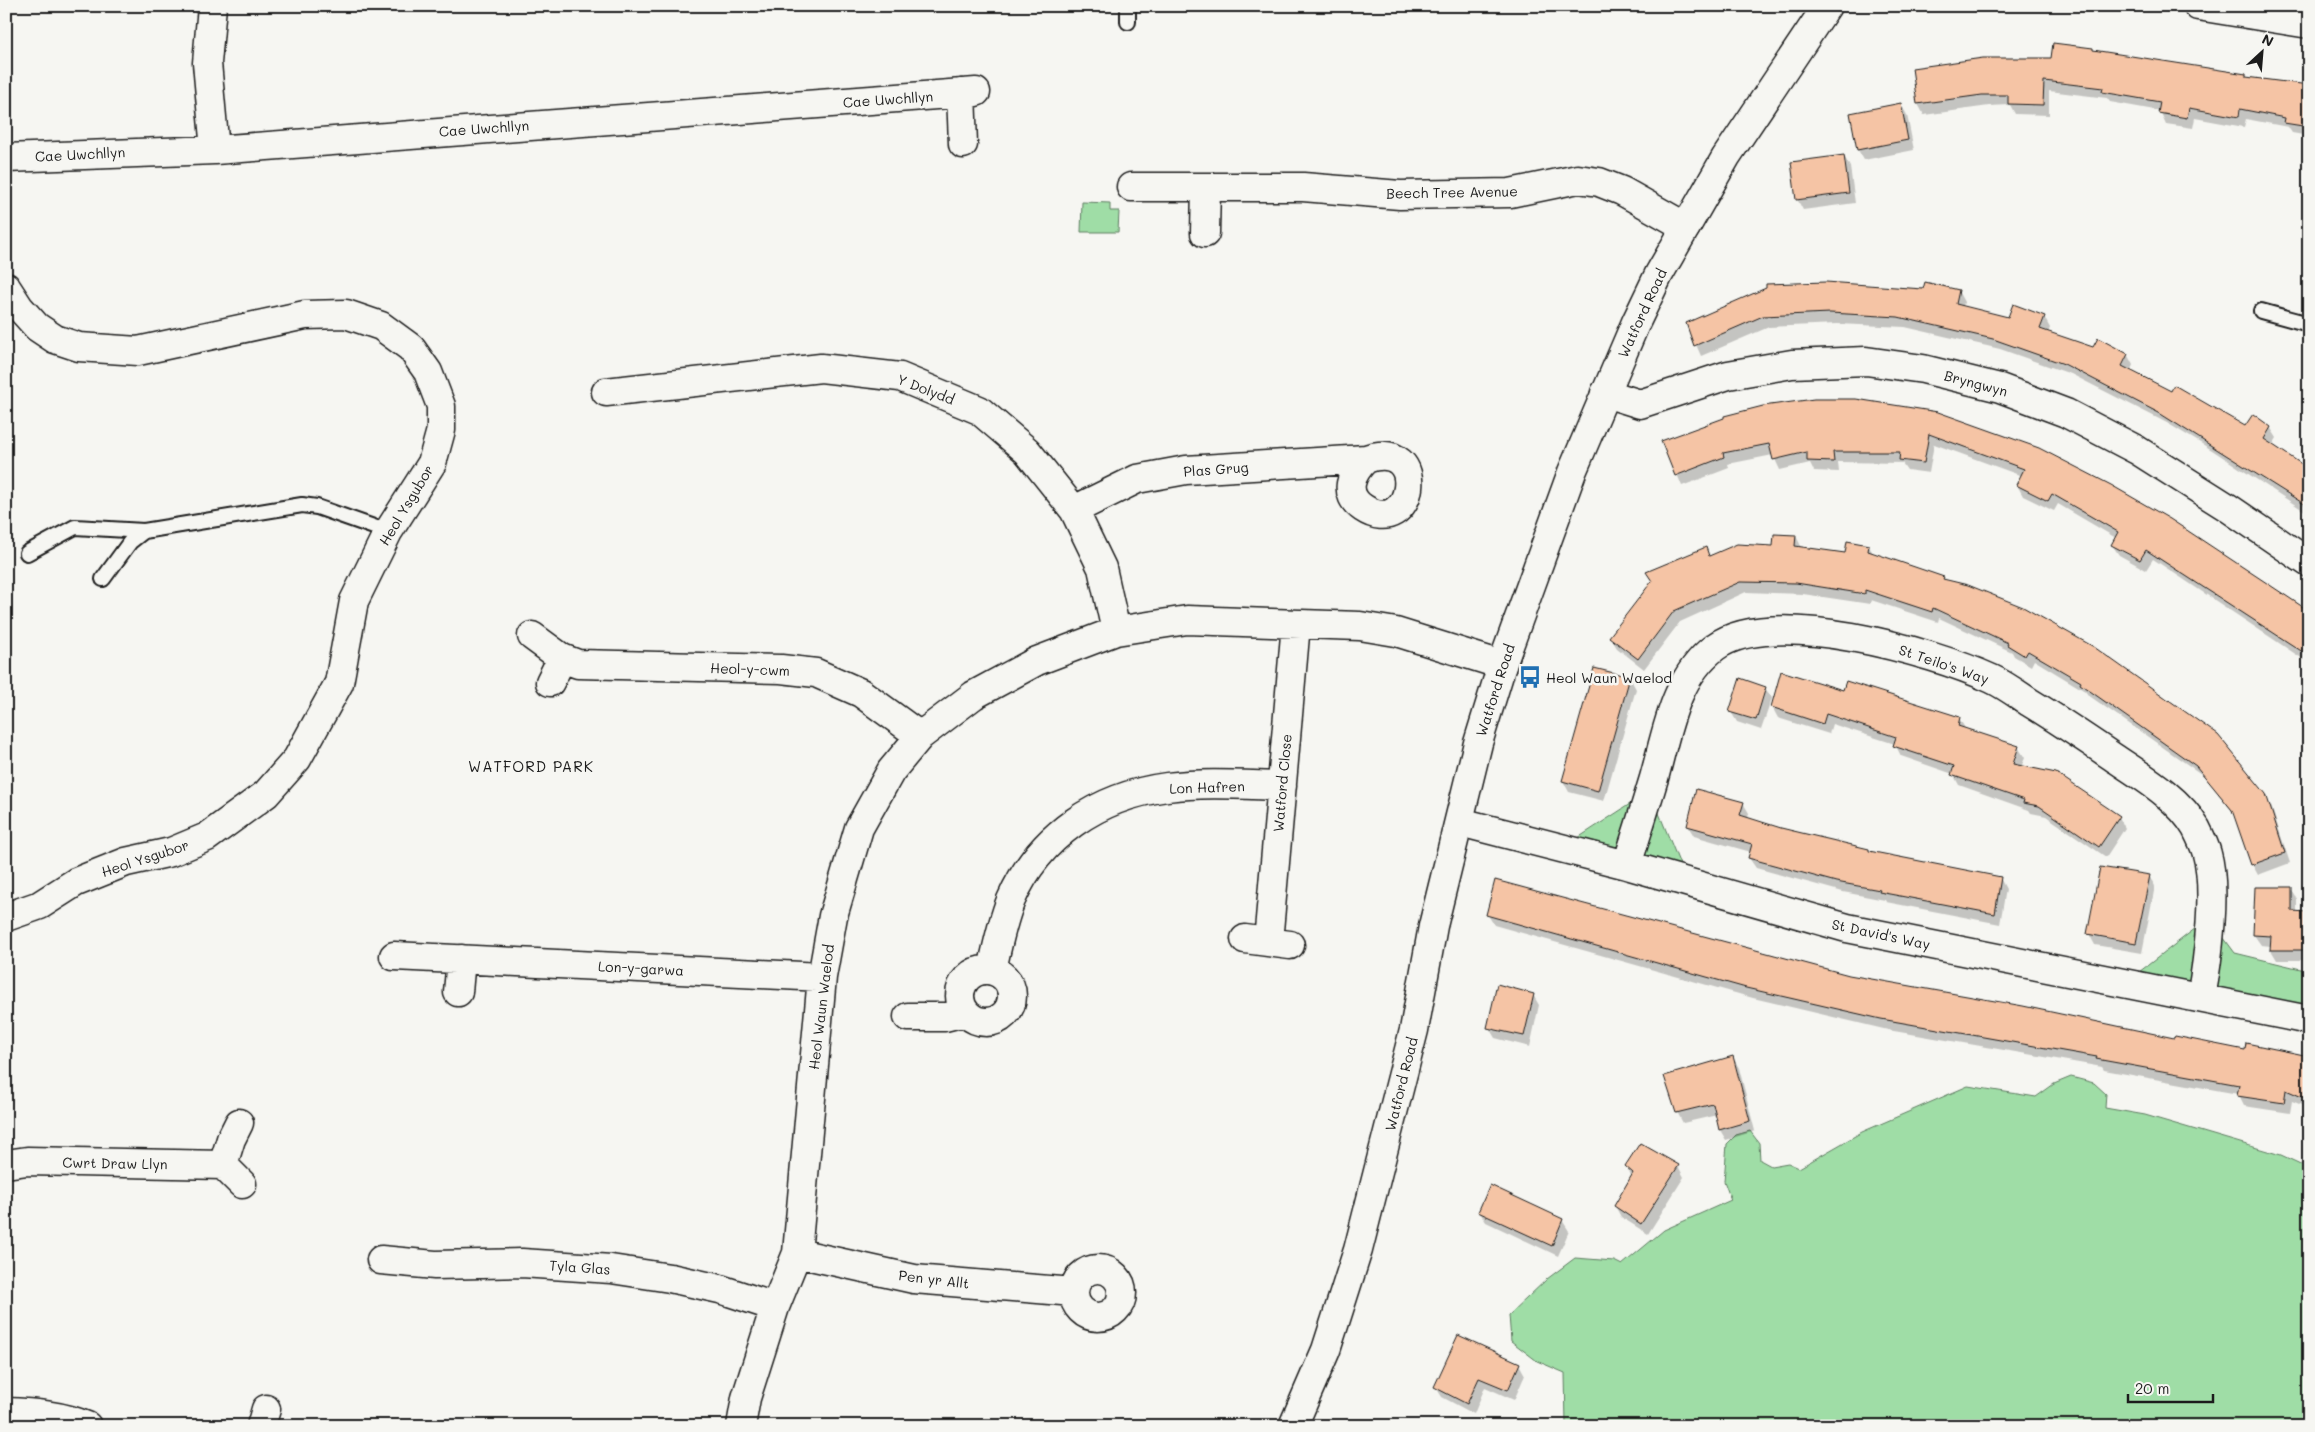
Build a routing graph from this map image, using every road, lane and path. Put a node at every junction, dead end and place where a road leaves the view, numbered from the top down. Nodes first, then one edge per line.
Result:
1 (212, 6) edge
2 (1128, 6) edge
3 (2198, 6) edge
4 (1832, 8) edge
5 (1128, 22) dead end
6 (2309, 24) edge
7 (963, 144) dead end
8 (215, 150) junction
9 (6, 158) edge
10 (1131, 187) dead end
11 (1206, 187) junction
12 (1686, 227) junction
13 (1205, 233) dead end
14 (11, 303) edge
15 (2261, 311) dead end
16 (2309, 324) edge
17 (606, 392) dead end
18 (1605, 393) junction
19 (1366, 459) dead end
20 (1074, 510) junction
21 (144, 531) junction
22 (388, 532) junction
23 (27, 552) dead end
24 (2309, 563) edge
25 (103, 579) dead end
26 (1296, 624) junction
27 (1116, 631) junction
28 (532, 636) dead end
29 (562, 658) junction
30 (1502, 665) junction
31 (550, 682) dead end
32 (920, 736) junction
33 (1282, 786) junction
34 (1460, 822) junction
35 (1627, 865) junction
36 (6, 917) edge
37 (1268, 942) dead end
38 (394, 956) dead end
39 (461, 959) junction
40 (992, 970) junction
41 (822, 977) junction
42 (458, 992) dead end
43 (2200, 997) junction
44 (965, 1012) junction
45 (908, 1017) dead end
46 (2309, 1020) edge
47 (239, 1123) dead end
48 (6, 1164) edge
49 (223, 1165) junction
50 (242, 1184) dead end
51 (797, 1253) junction
52 (381, 1260) dead end
53 (1074, 1292) dead end
54 (775, 1307) junction
55 (6, 1412) edge
56 (87, 1426) edge
57 (741, 1426) edge
58 (1293, 1426) edge

1 - 8 street
2 - 5 lane
3 - 6 street
4 - 12 street, Watford Road
7 - 8 street, Cae Uwchllyn
8 - 9 street, Cae Uwchllyn
10 - 11 street, Beech Tree Avenue
11 - 12 street, Beech Tree Avenue
11 - 13 street
12 - 18 street, Watford Road
14 - 22 street, Heol Ysgubor
15 - 16 lane
17 - 20 street, Y Dolydd
18 - 24 street, Bryngwyn
18 - 30 street, Watford Road
19 - 20 street, Plas Grug
20 - 27 street, Y Dolydd
21 - 22 lane
21 - 23 lane
21 - 25 lane
22 - 36 street, Heol Ysgubor
26 - 27 street, Heol Waun Waelod
26 - 30 street, Heol Waun Waelod
26 - 33 street, Watford Close
27 - 32 street, Heol Waun Waelod
28 - 29 street, Heol-y-cwm
29 - 31 street
29 - 32 street, Heol-y-cwm
30 - 34 street, Watford Road
32 - 41 street, Heol Waun Waelod
33 - 37 street, Watford Close
33 - 40 street, Lon Hafren
34 - 35 street, St David's Way
34 - 58 street, Watford Road
35 - 43 street, St David's Way
35 - 43 street, St Teilo's Way
38 - 39 street, Lon-y-garwa
39 - 41 street, Lon-y-garwa
39 - 42 street
40 - 44 street
40 - 44 street
41 - 51 street, Heol Waun Waelod
43 - 46 street, St David's Way
44 - 45 street
47 - 49 street
48 - 49 street, Cwrt Draw Llyn
49 - 50 street
51 - 53 street, Pen yr Allt
51 - 54 street, Heol Waun Waelod
52 - 54 street, Tyla Glas
54 - 57 street, Heol Waun Waelod
55 - 56 street

